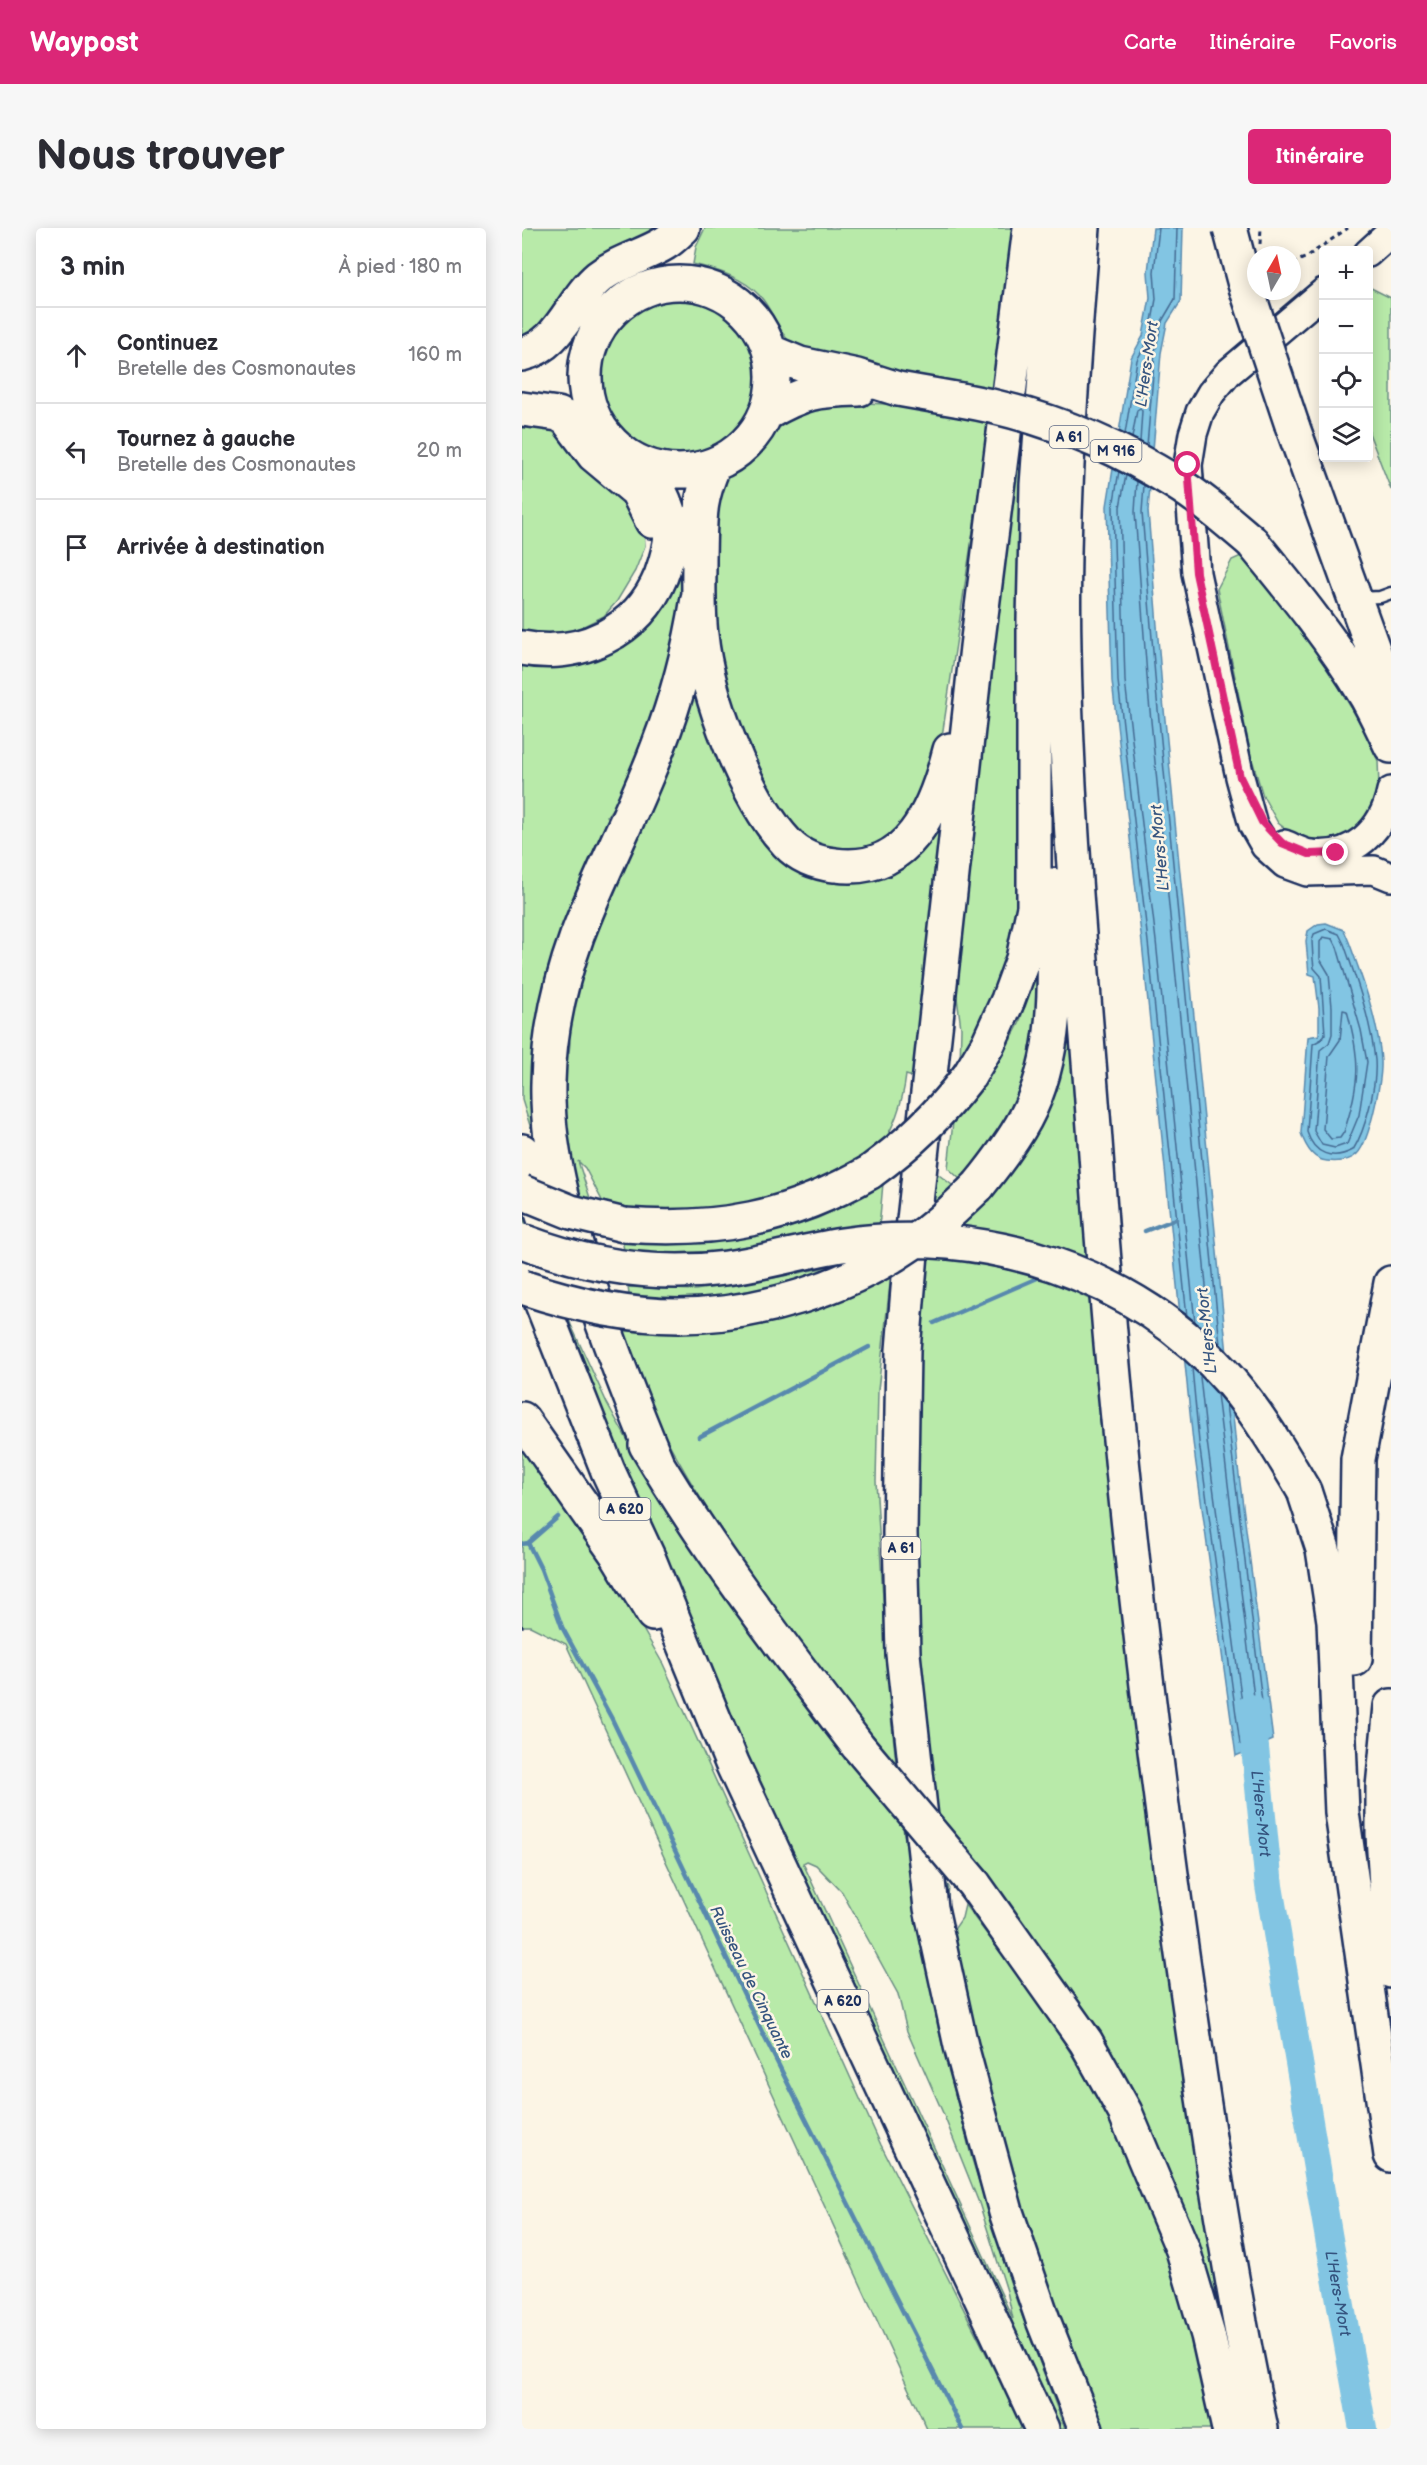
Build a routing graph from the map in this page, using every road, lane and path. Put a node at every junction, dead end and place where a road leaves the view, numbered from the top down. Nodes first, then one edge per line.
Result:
1 (683, 228) edge
2 (699, 228) edge
3 (1030, 228) edge
4 (1056, 228) edge
5 (1083, 228) edge
6 (1230, 228) edge
7 (1261, 228) edge
8 (1348, 228) edge
9 (1391, 232) edge
10 (1260, 246) edge
11 (1373, 250) edge
12 (1391, 252) edge
13 (1373, 254) edge
14 (1301, 260) edge
15 (663, 284) junction
16 (1319, 295) edge
17 (591, 342) junction
18 (771, 352) junction
19 (522, 354) edge
20 (522, 372) edge
21 (898, 388) junction
22 (522, 396) edge
23 (522, 409) edge
24 (591, 410) junction
25 (767, 413) junction
26 (644, 464) junction
27 (714, 465) junction
28 (1252, 542) junction
29 (656, 586) junction
30 (1391, 593) edge
31 (698, 598) junction
32 (1355, 598) junction
33 (978, 647) junction
34 (522, 648) edge
35 (1379, 698) edge
36 (1391, 720) edge
37 (1034, 723) junction
38 (1391, 746) edge
39 (1391, 764) edge
40 (1240, 777) junction
41 (1391, 791) edge
42 (1391, 877) edge
43 (522, 1151) edge
44 (522, 1192) edge
45 (522, 1241) edge
46 (522, 1253) edge
47 (1391, 1283) edge
48 (522, 1287) edge
49 (522, 1419) edge
50 (657, 1463) junction
51 (1391, 1706) edge
52 (732, 1763) junction
53 (1380, 1917) edge
54 (1391, 1971) edge
55 (1391, 2155) edge
56 (1042, 2429) edge
57 (1086, 2429) edge
58 (1229, 2429) edge
59 (1261, 2429) edge

1 - 19 highway
2 - 15 highway
3 - 33 highway, A 61
4 - 37 highway
5 - 59 highway, A 61
6 - 32 highway, bridge
7 - 10 path
8 - 14 path
9 - 11 main road
12 - 13 main road
15 - 17 highway
15 - 18 highway
16 - 40 main road
17 - 20 highway
17 - 24 highway
18 - 21 highway, M 916
18 - 25 highway
21 - 25 highway, M 916
21 - 28 highway, M 916, bridge
22 - 24 highway
23 - 29 highway
24 - 26 highway
25 - 27 highway
26 - 27 highway
26 - 29 highway
27 - 31 highway
28 - 35 highway, M 916
28 - 36 highway, M 916
29 - 34 highway
30 - 32 lane
31 - 33 highway
31 - 50 highway
32 - 35 highway
33 - 57 highway, A 61
35 - 38 highway, M 916
35 - 39 main road
37 - 44 highway, bridge
37 - 48 highway, bridge
40 - 41 main road
40 - 42 main road
43 - 50 highway
45 - 53 highway, bridge
46 - 52 highway, A 620
47 - 53 highway
49 - 52 highway
50 - 58 highway, bridge
51 - 53 highway
52 - 56 highway, A 620
53 - 54 highway
53 - 55 highway

